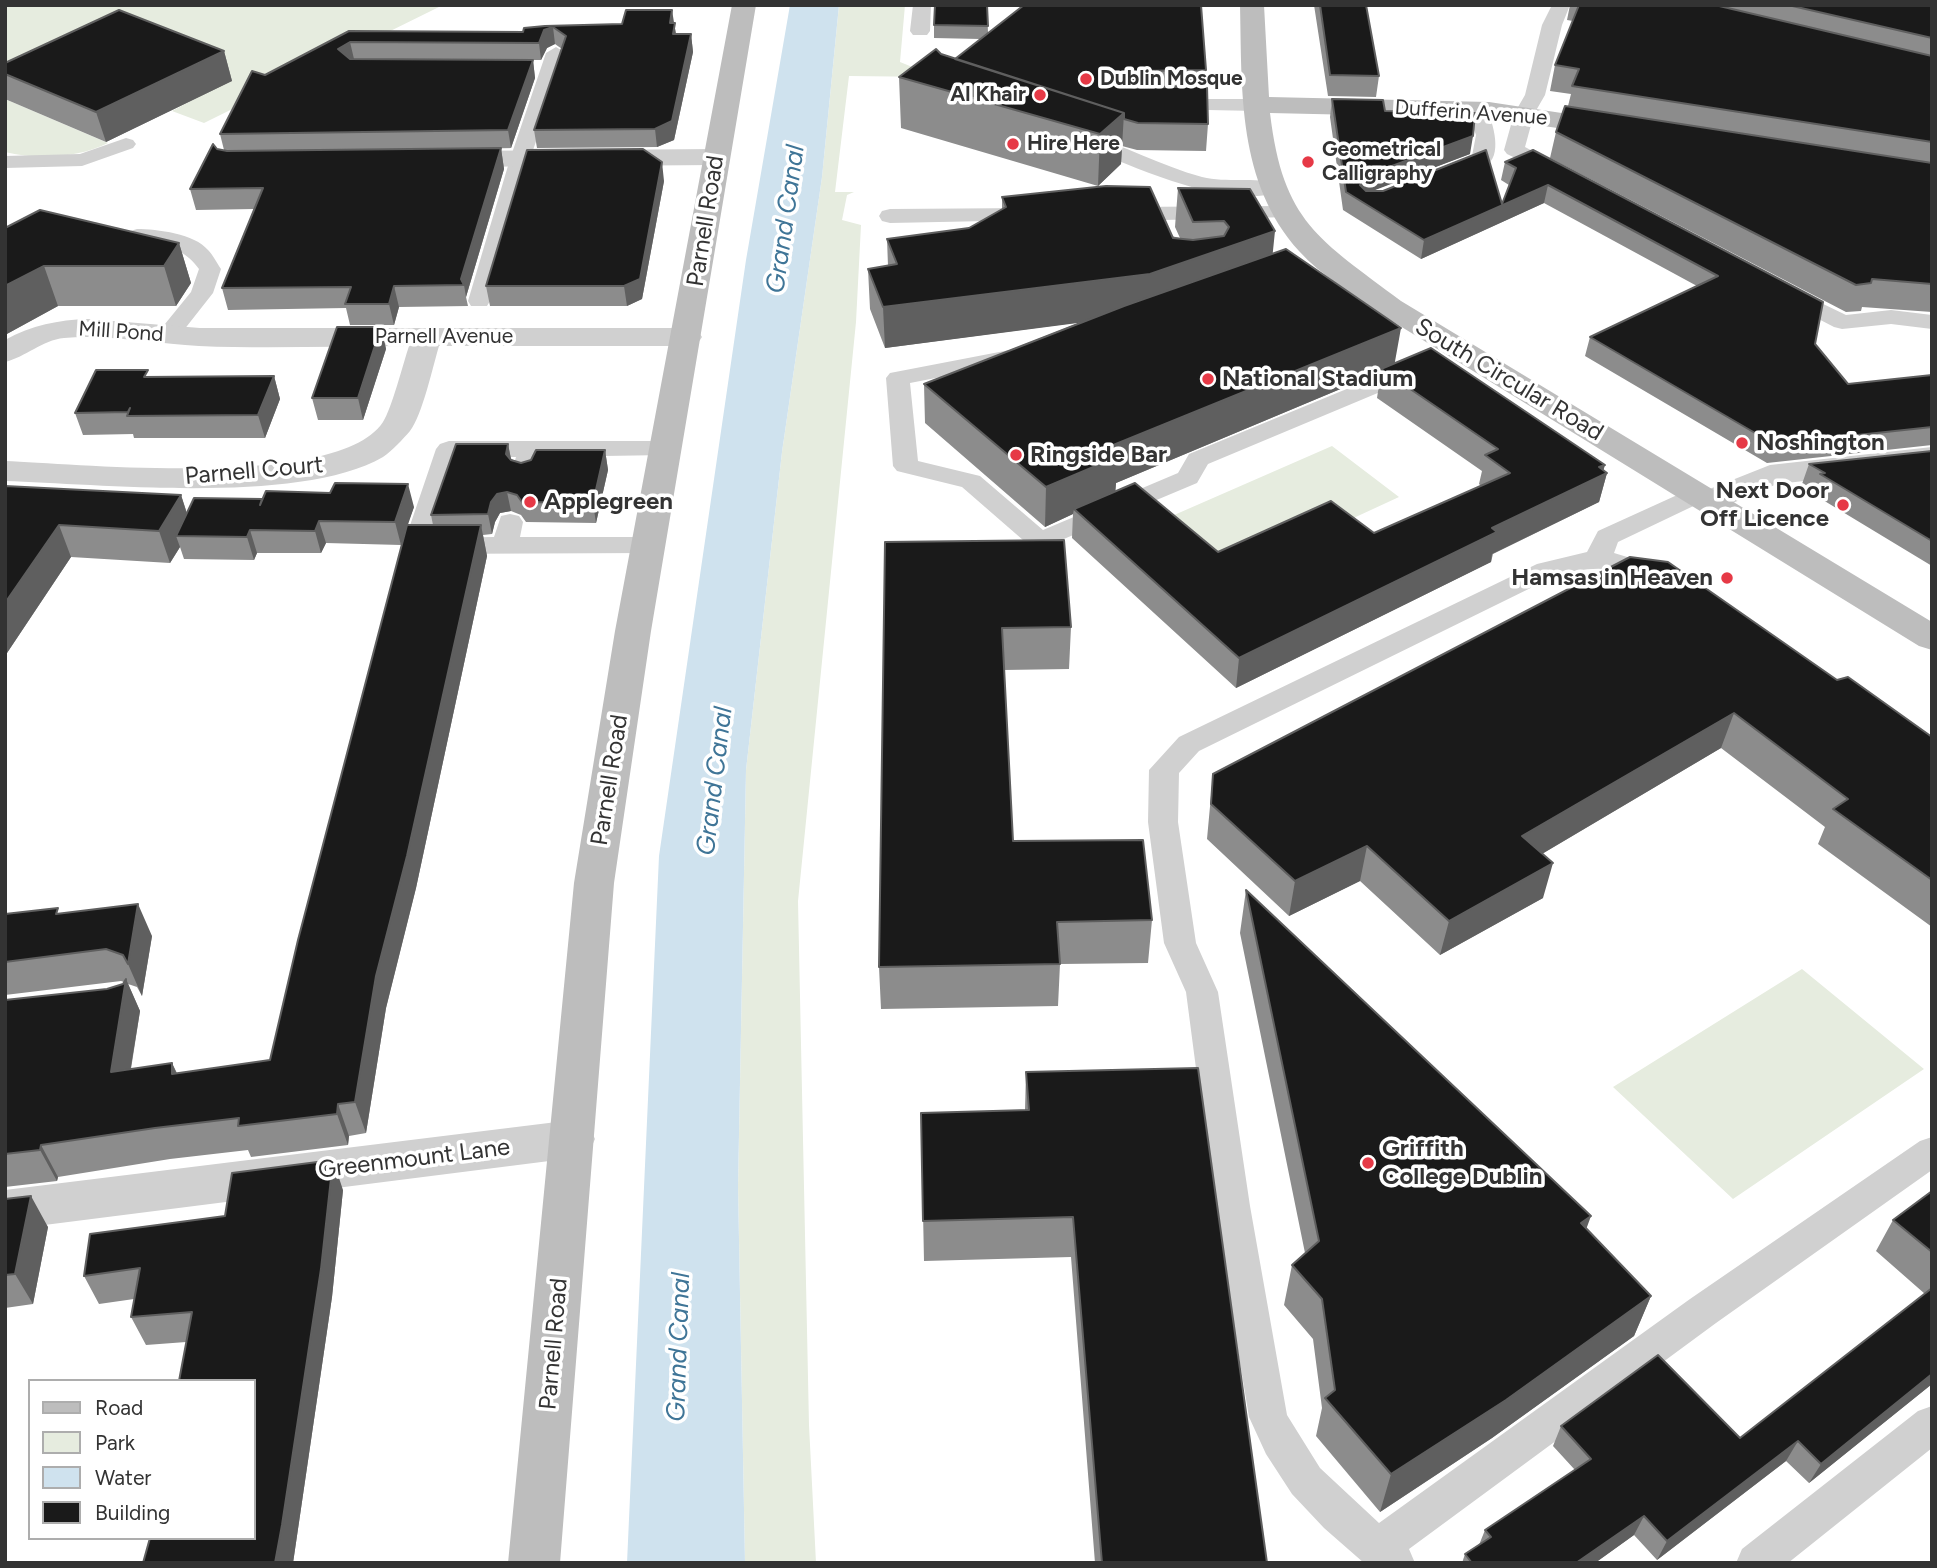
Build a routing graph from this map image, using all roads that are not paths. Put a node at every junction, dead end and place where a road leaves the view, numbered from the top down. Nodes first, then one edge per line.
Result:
1 (744, 5) edge
2 (922, 5) edge
3 (1252, 5) edge
4 (1561, 5) edge
5 (920, 31) dead end
6 (547, 64) dead end
7 (1143, 105) edge
8 (1257, 105) junction
9 (1477, 109) junction
10 (1524, 114) junction
11 (1640, 132) edge
12 (1061, 134) edge
13 (126, 144) dead end
14 (716, 157) junction
15 (520, 159) junction
16 (425, 160) edge
17 (5, 162) edge
18 (1433, 178) edge
19 (1575, 182) edge
20 (1277, 200) junction
21 (1155, 213) junction
22 (1099, 214) edge
23 (1057, 215) edge
24 (890, 216) dead end
25 (1165, 237) edge
26 (119, 242) edge
27 (1769, 284) edge
28 (479, 301) dead end
29 (1932, 322) edge
30 (168, 335) junction
31 (201, 337) joint
32 (427, 337) junction
33 (687, 337) junction
34 (1043, 351) edge
35 (5, 353) edge
36 (1408, 372) edge
37 (666, 448) junction
38 (1932, 457) edge
39 (5, 471) edge
40 (1703, 498) junction
41 (649, 545) junction
42 (1598, 559) junction
43 (1681, 586) edge
44 (1932, 638) edge
45 (573, 1139) junction
46 (1932, 1150) edge
47 (5, 1210) edge
48 (1932, 1424) edge
49 (1386, 1555) edge
50 (534, 1563) edge
51 (1756, 1563) edge

1 - 14 main road, Parnell Road
2 - 5 lane
3 - 8 main road, South Circular Road
4 - 10 lane
6 - 15 lane
7 - 8 lane
8 - 9 main road, Dufferin Avenue
8 - 20 main road, South Circular Road
9 - 10 main road, Dufferin Avenue
9 - 18 lane
10 - 11 main road, Dufferin Avenue
10 - 19 lane
12 - 20 lane
13 - 17 lane
14 - 15 street
14 - 33 main road, Parnell Road
15 - 16 street
15 - 28 lane
20 - 21 lane
20 - 40 main road, South Circular Road
21 - 22 lane
21 - 25 lane
23 - 24 lane
26 - 30 lane
27 - 29 lane
30 - 31 street, Mill Pond
30 - 35 street, Mill Pond
31 - 32 street, Parnell Avenue
32 - 33 street, Parnell Avenue
32 - 39 street, Parnell Court
33 - 37 main road, Parnell Road
34 - 36 lane
37 - 41 main road, Parnell Road
37 - 41 lane
38 - 40 street
40 - 42 lane
40 - 44 main road, South Circular Road
41 - 45 main road, Parnell Road
42 - 43 lane
42 - 49 lane
45 - 47 street, Greenmount Lane
45 - 50 main road, Parnell Road
46 - 49 lane
48 - 51 lane

